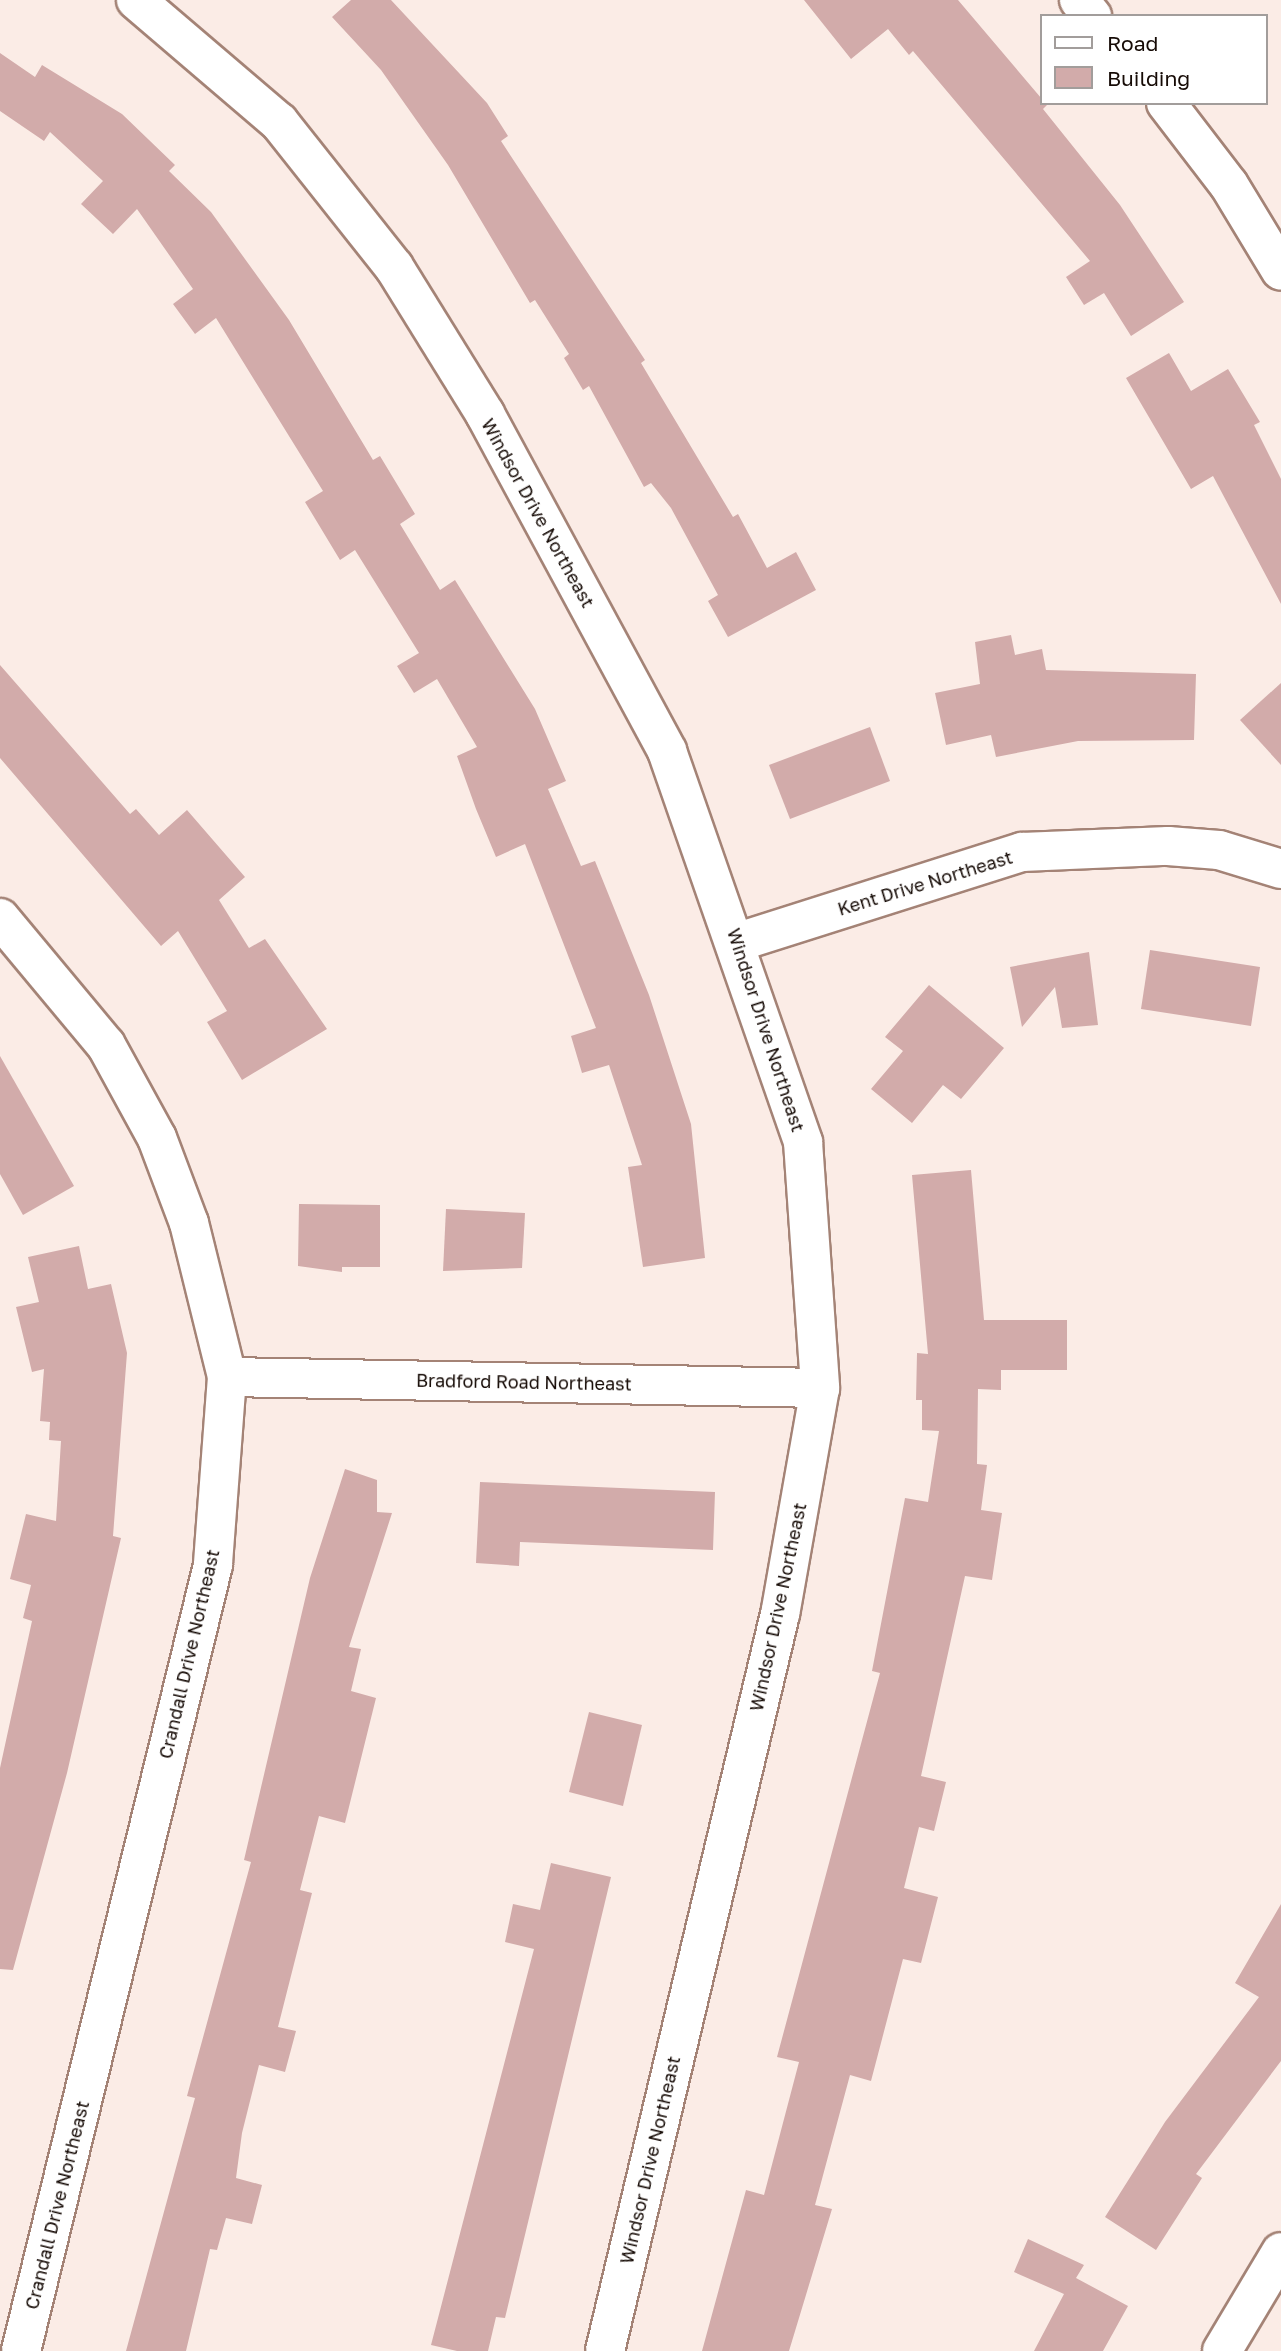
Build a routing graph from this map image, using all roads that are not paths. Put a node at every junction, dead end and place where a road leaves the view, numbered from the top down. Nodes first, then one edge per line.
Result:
1 (136, 0) edge
2 (1079, 0) edge
3 (1090, 14) edge
4 (1168, 105) edge
5 (1281, 271) edge
6 (1281, 869) edge
7 (0, 918) edge
8 (738, 942) junction
9 (228, 1377) junction
10 (820, 1388) junction
11 (1281, 2252) edge
12 (21, 2351) edge
13 (605, 2351) edge
14 (1222, 2351) edge

1 - 8 street, Windsor Drive Northeast
2 - 3 street
4 - 5 street
6 - 8 street, Kent Drive Northeast
7 - 9 street, Crandall Drive Northeast
8 - 10 street, Windsor Drive Northeast
9 - 10 street, Bradford Road Northeast
9 - 12 street, Crandall Drive Northeast
10 - 13 street, Windsor Drive Northeast
11 - 14 street

